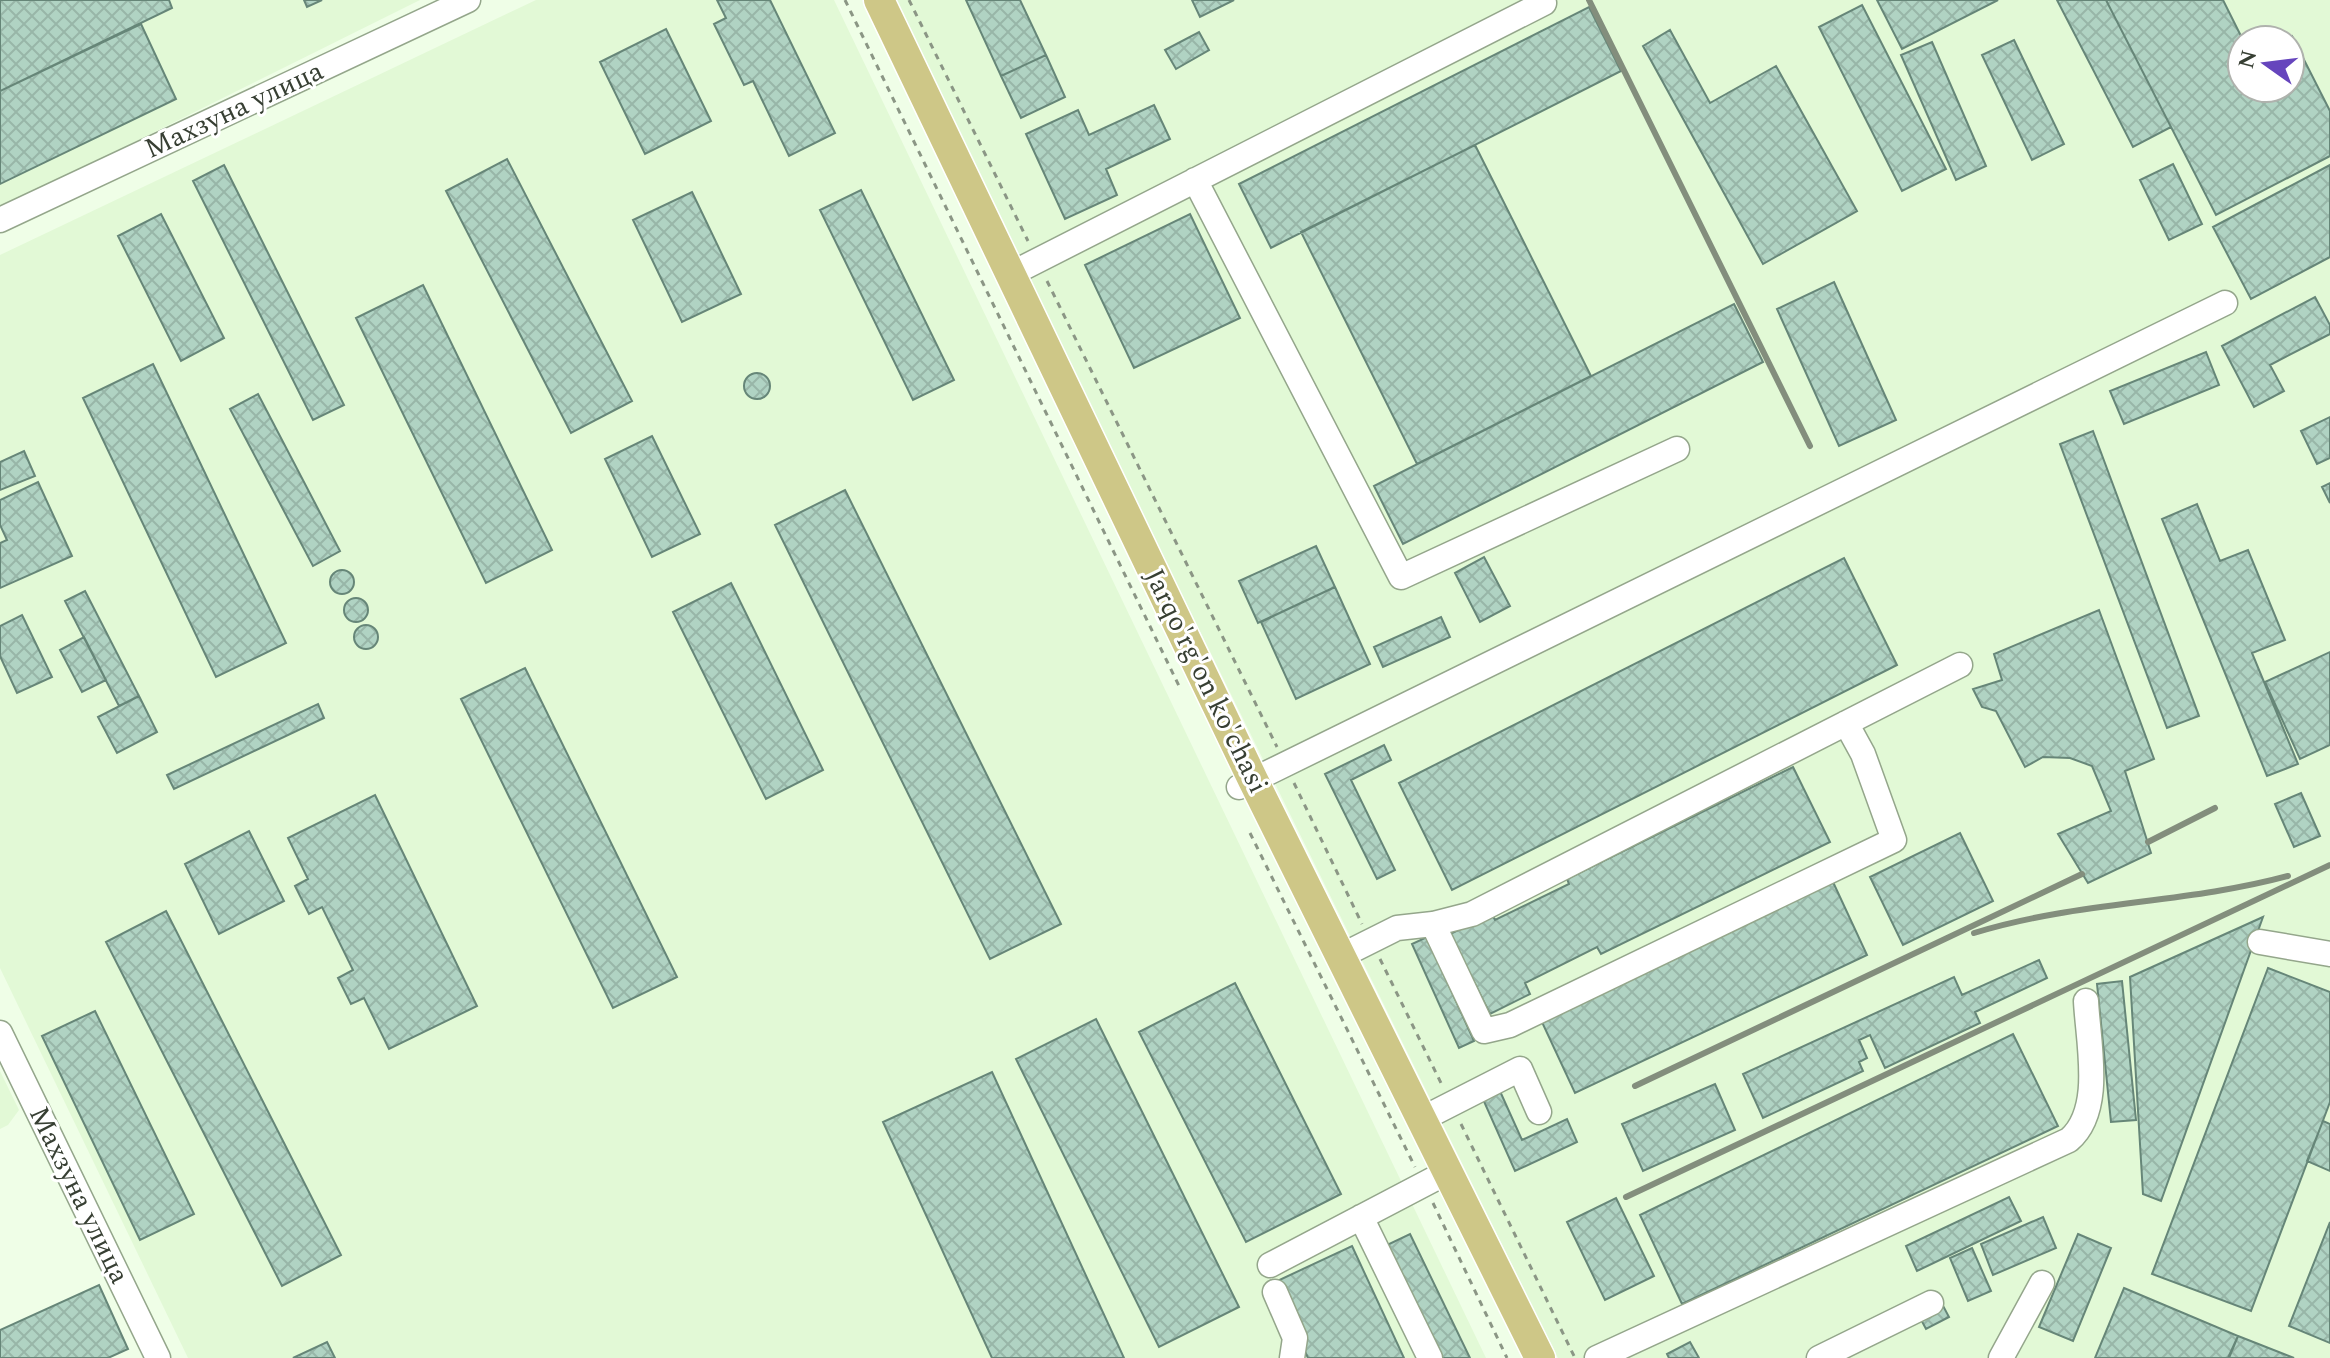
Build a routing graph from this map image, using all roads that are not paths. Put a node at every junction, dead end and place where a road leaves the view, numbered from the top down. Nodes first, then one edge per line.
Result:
1 (468, 0) edge
2 (861, 0) edge
3 (879, 0) edge
4 (1544, 3) dead end
5 (1195, 180) junction
6 (0, 220) edge
7 (1024, 267) junction
8 (2225, 303) dead end
9 (1677, 449) dead end
10 (1960, 665) dead end
11 (1846, 723) junction
12 (1246, 783) junction
13 (1433, 924) junction
14 (2260, 942) dead end
15 (2330, 954) edge
16 (1341, 956) junction
17 (2086, 1001) dead end
18 (0, 1033) edge
19 (1539, 1112) dead end
20 (1422, 1119) junction
21 (1434, 1179) junction
22 (1361, 1217) junction
23 (1270, 1265) dead end
24 (2042, 1283) dead end
25 (1275, 1292) dead end
26 (1931, 1303) dead end
27 (158, 1358) edge
28 (1292, 1358) edge
29 (1430, 1358) edge
30 (1521, 1358) edge
31 (1540, 1358) edge
32 (1597, 1358) edge
33 (1819, 1358) edge
34 (2001, 1358) edge

1 - 6 street, Махзуна улица
2 - 12 main road, Jarqo'rg'on ko'chasi
3 - 7 main road, Jarqo'rg'on ko'chasi
4 - 5 street
5 - 7 street
5 - 9 street
7 - 12 main road, Jarqo'rg'on ko'chasi
8 - 12 street
10 - 11 street
11 - 13 street
11 - 13 street
12 - 16 main road, Jarqo'rg'on ko'chasi
12 - 21 main road, Jarqo'rg'on ko'chasi
13 - 16 street
14 - 15 street
16 - 20 main road, Jarqo'rg'on ko'chasi
17 - 32 street
18 - 27 street, Махзуна улица
19 - 20 street
20 - 31 main road, Jarqo'rg'on ko'chasi
21 - 22 street
21 - 30 main road, Jarqo'rg'on ko'chasi
22 - 23 street
22 - 29 street
24 - 34 street
25 - 28 street
26 - 33 street

